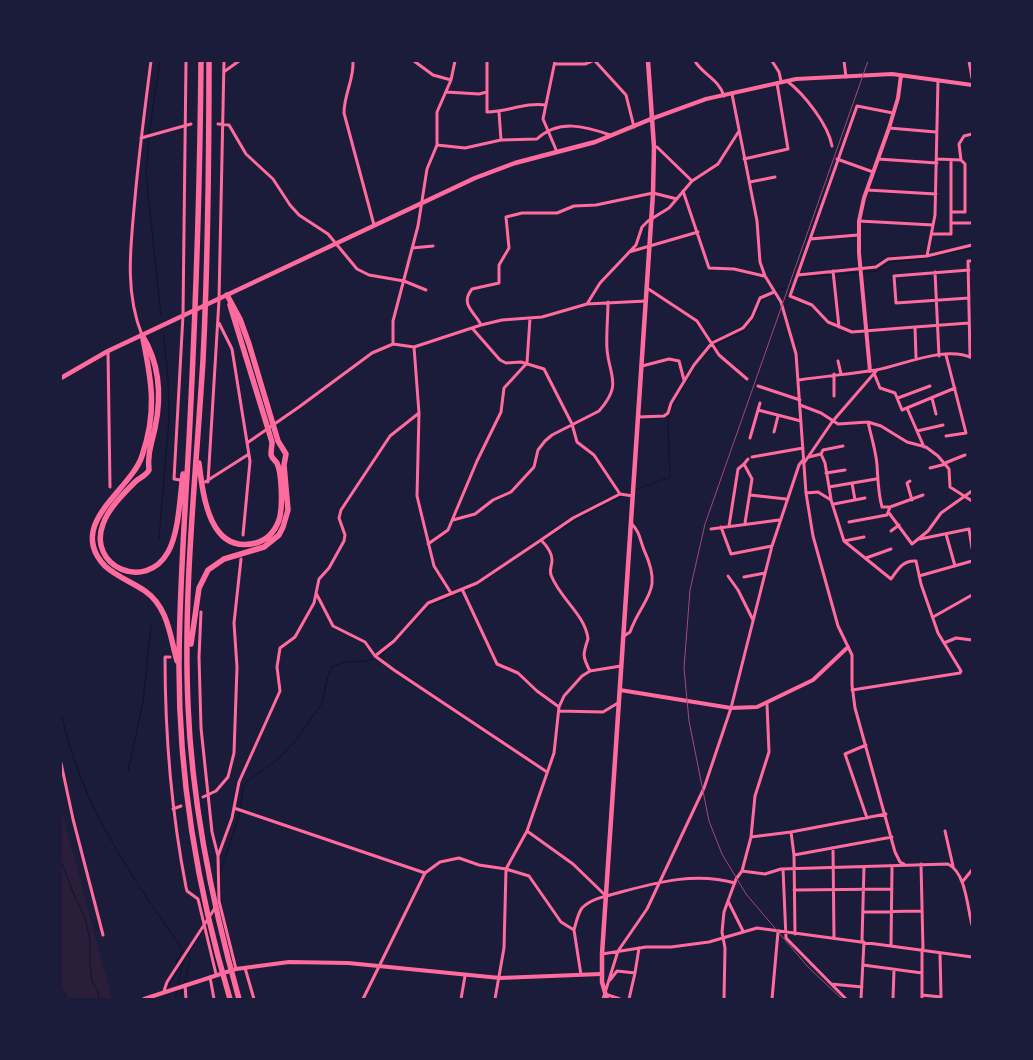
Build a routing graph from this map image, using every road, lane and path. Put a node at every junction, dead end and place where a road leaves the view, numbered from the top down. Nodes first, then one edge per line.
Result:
1 (151, 61) edge
2 (186, 61) edge
3 (201, 61) edge
4 (209, 61) edge
5 (224, 61) edge
6 (239, 61) edge
7 (353, 61) edge
8 (414, 61) edge
9 (455, 61) edge
10 (487, 61) edge
11 (594, 61) edge
12 (648, 61) edge
13 (695, 61) edge
14 (772, 61) edge
15 (844, 61) edge
16 (970, 61) edge
17 (555, 62) edge
18 (224, 71) junction
19 (901, 75) junction
20 (846, 77) junction
21 (972, 78) edge
22 (451, 80) junction
23 (786, 80) junction
24 (938, 80) junction
25 (779, 82) junction
26 (972, 85) edge
27 (446, 92) junction
28 (487, 92) junction
29 (732, 94) junction
30 (724, 96) junction
31 (546, 105) junction
32 (498, 112) junction
33 (893, 113) junction
34 (651, 119) junction
35 (191, 124) dead end
36 (218, 124) dead end
37 (224, 124) junction
38 (186, 125) junction
39 (634, 127) junction
40 (889, 128) junction
41 (548, 130) junction
42 (740, 131) junction
43 (936, 132) junction
44 (972, 134) edge
45 (613, 136) junction
46 (141, 138) junction
47 (501, 140) junction
48 (437, 145) junction
49 (832, 146) dead end
50 (654, 147) junction
51 (557, 153) junction
52 (744, 159) junction
53 (838, 159) junction
54 (878, 159) junction
55 (951, 160) junction
56 (961, 160) junction
57 (937, 161) junction
58 (873, 172) junction
59 (776, 177) dead end
60 (692, 181) junction
61 (750, 182) junction
62 (867, 190) junction
63 (683, 191) junction
64 (653, 193) junction
65 (936, 194) junction
66 (677, 199) junction
67 (421, 203) junction
68 (951, 212) junction
69 (652, 218) junction
70 (859, 220) junction
71 (951, 223) junction
72 (972, 223) edge
73 (374, 225) junction
74 (933, 225) junction
75 (698, 232) junction
76 (932, 234) junction
77 (858, 235) junction
78 (810, 239) junction
79 (334, 244) junction
80 (972, 245) edge
81 (433, 246) dead end
82 (650, 246) junction
83 (412, 248) junction
84 (629, 252) junction
85 (927, 256) junction
86 (972, 261) edge
87 (861, 269) junction
88 (969, 270) junction
89 (834, 271) junction
90 (935, 272) junction
91 (798, 275) junction
92 (765, 276) junction
93 (404, 281) junction
94 (647, 288) junction
95 (426, 290) dead end
96 (774, 292) junction
97 (227, 296) junction
98 (969, 298) junction
99 (220, 300) junction
100 (936, 300) junction
101 (646, 301) junction
102 (608, 302) junction
103 (587, 304) junction
104 (970, 313) edge
105 (183, 315) junction
106 (530, 318) junction
107 (218, 323) junction
108 (969, 323) junction
109 (480, 325) junction
110 (938, 326) junction
111 (839, 327) junction
112 (915, 327) junction
113 (472, 328) junction
114 (867, 331) junction
115 (142, 335) junction
116 (712, 343) junction
117 (393, 344) junction
118 (414, 347) junction
119 (108, 350) junction
120 (946, 355) junction
121 (939, 356) junction
122 (971, 357) edge
123 (916, 358) junction
124 (838, 361) dead end
125 (527, 363) junction
126 (642, 366) junction
127 (872, 372) junction
128 (834, 374) junction
129 (840, 374) junction
130 (61, 378) edge
131 (747, 379) dead end
132 (684, 380) junction
133 (799, 380) junction
134 (758, 386) dead end
135 (930, 386) dead end
136 (955, 388) junction
137 (834, 396) dead end
138 (898, 398) junction
139 (932, 398) junction
140 (800, 400) junction
141 (760, 403) dead end
142 (800, 405) junction
143 (907, 408) junction
144 (758, 410) junction
145 (420, 413) junction
146 (936, 414) dead end
147 (778, 416) junction
148 (638, 417) junction
149 (801, 421) junction
150 (832, 422) junction
151 (868, 422) junction
152 (572, 424) junction
153 (943, 425) dead end
154 (271, 426) junction
155 (190, 427) junction
156 (917, 431) junction
157 (774, 432) dead end
158 (946, 436) dead end
159 (750, 438) dead end
160 (247, 443) junction
161 (843, 446) dead end
162 (924, 447) junction
163 (197, 448) junction
164 (803, 448) junction
165 (249, 454) junction
166 (820, 454) junction
167 (965, 455) dead end
168 (808, 457) junction
169 (804, 462) junction
170 (945, 463) junction
171 (744, 464) junction
172 (930, 468) dead end
173 (845, 470) dead end
174 (826, 473) junction
175 (876, 479) junction
176 (180, 480) dead end
177 (910, 482) dead end
178 (852, 483) junction
179 (829, 486) junction
180 (110, 487) dead end
181 (972, 491) edge
182 (806, 493) junction
183 (620, 494) junction
184 (750, 495) junction
185 (923, 495) dead end
186 (633, 496) junction
187 (964, 496) junction
188 (865, 498) dead end
189 (786, 499) junction
190 (854, 500) junction
191 (912, 500) junction
192 (972, 501) edge
193 (832, 502) junction
194 (890, 507) junction
195 (889, 512) junction
196 (453, 520) junction
197 (779, 520) junction
198 (850, 522) dead end
199 (631, 523) junction
200 (744, 523) junction
201 (899, 525) junction
202 (729, 526) junction
203 (721, 527) junction
204 (711, 529) dead end
205 (891, 531) dead end
206 (946, 534) junction
207 (243, 535) dead end
208 (864, 537) dead end
209 (541, 540) junction
210 (920, 540) junction
211 (844, 541) junction
212 (428, 544) junction
213 (772, 546) junction
214 (972, 548) edge
215 (891, 549) dead end
216 (866, 558) junction
217 (242, 559) dead end
218 (972, 561) edge
219 (955, 566) junction
220 (765, 572) junction
221 (728, 576) dead end
222 (919, 576) junction
223 (744, 577) dead end
224 (462, 589) junction
225 (316, 592) junction
226 (450, 593) junction
227 (972, 595) edge
228 (201, 612) dead end
229 (933, 617) junction
230 (754, 620) junction
231 (624, 636) junction
232 (972, 640) edge
233 (944, 643) junction
234 (848, 647) junction
235 (375, 656) junction
236 (170, 657) dead end
237 (199, 657) junction
238 (194, 658) dead end
239 (622, 666) junction
240 (178, 668) junction
241 (187, 668) junction
242 (590, 671) junction
243 (620, 690) junction
244 (852, 690) junction
245 (619, 702) junction
246 (767, 704) junction
247 (732, 708) junction
248 (559, 709) junction
249 (866, 745) junction
250 (61, 763) edge
251 (547, 772) junction
252 (209, 794) junction
253 (203, 797) dead end
254 (181, 806) dead end
255 (234, 808) junction
256 (173, 809) junction
257 (886, 814) junction
258 (867, 818) junction
259 (527, 830) junction
260 (945, 830) dead end
261 (791, 832) junction
262 (751, 837) junction
263 (892, 837) junction
264 (833, 848) junction
265 (794, 855) junction
266 (218, 856) junction
267 (904, 864) junction
268 (921, 864) junction
269 (892, 866) junction
270 (953, 866) junction
271 (864, 867) junction
272 (833, 868) junction
273 (506, 869) junction
274 (783, 869) junction
275 (793, 869) junction
276 (972, 870) edge
277 (742, 871) junction
278 (425, 873) junction
279 (660, 881) junction
280 (963, 881) junction
281 (734, 883) junction
282 (794, 890) junction
283 (834, 890) junction
284 (863, 890) junction
285 (892, 890) junction
286 (606, 895) junction
287 (219, 902) junction
288 (726, 904) junction
289 (970, 909) edge
290 (922, 911) junction
291 (863, 912) junction
292 (891, 912) junction
293 (972, 925) edge
294 (204, 926) junction
295 (574, 930) junction
296 (743, 931) junction
297 (778, 932) junction
298 (784, 933) junction
299 (795, 934) junction
300 (103, 935) dead end
301 (723, 938) junction
302 (834, 938) junction
303 (863, 941) junction
304 (891, 945) junction
305 (640, 948) junction
306 (923, 949) junction
307 (618, 951) junction
308 (940, 953) junction
309 (602, 954) junction
310 (972, 957) edge
311 (379, 966) junction
312 (863, 966) junction
313 (245, 968) junction
314 (236, 969) junction
315 (894, 970) junction
316 (635, 973) junction
317 (922, 973) junction
318 (216, 974) junction
319 (601, 974) junction
320 (581, 975) junction
321 (210, 976) junction
322 (465, 976) junction
323 (500, 978) junction
324 (609, 980) junction
325 (185, 984) junction
326 (831, 984) junction
327 (862, 987) junction
328 (164, 991) junction
329 (605, 997) edge
330 (922, 997) edge
331 (144, 999) edge
332 (186, 999) edge
333 (214, 999) edge
334 (230, 999) edge
335 (239, 999) edge
336 (254, 999) edge
337 (363, 999) edge
338 (462, 999) edge
339 (496, 999) edge
340 (620, 999) edge
341 (629, 999) edge
342 (724, 999) edge
343 (772, 999) edge
344 (846, 999) edge
345 (861, 999) edge
346 (893, 999) edge

1 - 46 street
2 - 38 street
3 - 155 highway
4 - 163 highway
5 - 18 street
6 - 18 street
7 - 73 street
8 - 22 street
9 - 22 street
10 - 28 street
11 - 17 street
11 - 39 street
12 - 34 main road
13 - 30 street
14 - 25 street
15 - 20 street
16 - 21 street
17 - 31 street
18 - 37 street
19 - 20 street
19 - 24 street
19 - 33 street
20 - 23 street
22 - 27 street
23 - 25 street
23 - 49 street
24 - 26 street
24 - 43 street
25 - 29 street
25 - 52 street
27 - 28 street
27 - 48 street
28 - 32 street
29 - 30 street
29 - 42 street
30 - 34 street
31 - 32 street
31 - 41 street
32 - 47 street
33 - 40 street
33 - 53 street
34 - 39 main road
34 - 50 main road
35 - 38 street
36 - 37 street
37 - 79 street
37 - 99 street
38 - 46 street
38 - 105 street
39 - 45 main road
40 - 43 street
40 - 54 street
41 - 45 street
41 - 47 street
41 - 51 street
42 - 52 street
42 - 60 street
43 - 57 street
44 - 56 street
45 - 51 main road
46 - 115 street
47 - 48 street
48 - 67 street
50 - 60 street
50 - 64 main road
51 - 67 main road
52 - 61 street
53 - 58 street
53 - 78 street
54 - 57 street
54 - 58 street
55 - 56 street
55 - 57 street
55 - 68 street
56 - 68 street
57 - 65 street
58 - 62 street
59 - 61 street
60 - 63 street
61 - 92 street
62 - 65 street
62 - 70 street
63 - 66 street
63 - 75 street
64 - 66 street
64 - 69 main road
64 - 109 street
65 - 74 street
66 - 69 street
67 - 73 main road
67 - 83 street
68 - 71 street
69 - 82 main road
69 - 84 street
70 - 74 street
70 - 77 street
71 - 72 street
71 - 76 street
73 - 79 main road
74 - 76 street
75 - 82 street
75 - 92 street
76 - 85 street
77 - 78 street
77 - 87 street
78 - 91 street
79 - 93 street
79 - 97 main road
80 - 85 street
81 - 83 street
82 - 84 street
82 - 94 main road
83 - 93 street
84 - 103 street
85 - 87 street
86 - 88 street
87 - 89 street
87 - 114 street
88 - 90 street
88 - 98 street
89 - 91 street
89 - 111 street
90 - 100 street
90 - 100 street
91 - 111 street
92 - 96 street
93 - 95 street
93 - 117 street
94 - 101 main road
94 - 116 street
96 - 116 street
96 - 133 street
97 - 99 main road
97 - 154 highway
98 - 100 street
98 - 104 street
99 - 105 main road
99 - 107 street
100 - 110 street
101 - 102 street
101 - 126 main road
102 - 103 street
102 - 152 street
103 - 106 street
104 - 108 street
105 - 115 main road
105 - 176 street
106 - 109 street
106 - 125 street
107 - 160 street
107 - 165 street
108 - 110 street
108 - 122 street
109 - 113 street
110 - 112 street
110 - 121 street
111 - 114 street
112 - 114 street
112 - 123 street
113 - 118 street
113 - 125 street
114 - 127 street
115 - 119 main road
115 - 155 highway
115 - 240 highway
116 - 131 street
116 - 132 street
117 - 118 street
117 - 154 street
118 - 145 street
119 - 130 main road
119 - 180 street
120 - 121 street
120 - 122 street
120 - 136 street
121 - 123 street
123 - 127 street
124 - 129 street
125 - 152 street
125 - 196 street
126 - 132 street
126 - 148 main road
127 - 129 street
127 - 138 street
127 - 150 street
128 - 129 street
128 - 133 street
128 - 137 street
132 - 148 street
133 - 140 street
134 - 140 street
135 - 138 street
136 - 139 street
136 - 158 street
138 - 143 street
139 - 143 street
139 - 146 street
140 - 142 street
141 - 144 street
142 - 149 street
142 - 150 street
143 - 156 street
144 - 147 street
144 - 159 street
145 - 212 street
145 - 225 street
147 - 149 street
147 - 157 street
148 - 186 main road
149 - 164 street
150 - 151 street
150 - 168 street
151 - 162 street
151 - 175 street
152 - 183 street
152 - 196 street
153 - 156 street
154 - 160 street
154 - 163 highway
154 - 241 highway
155 - 240 highway
156 - 162 street
160 - 165 street
161 - 166 street
162 - 170 street
163 - 241 highway
164 - 169 street
164 - 171 street
165 - 207 street
166 - 168 street
166 - 174 street
167 - 170 street
168 - 169 street
169 - 182 street
169 - 189 street
170 - 172 street
170 - 187 street
171 - 184 street
171 - 202 street
173 - 174 street
174 - 179 street
175 - 178 street
175 - 194 street
177 - 191 street
178 - 179 street
178 - 190 street
179 - 193 street
181 - 187 street
182 - 193 street
182 - 234 street
183 - 186 street
183 - 209 street
184 - 189 street
184 - 200 street
185 - 191 street
186 - 199 main road
187 - 192 street
187 - 210 street
188 - 190 street
189 - 197 street
190 - 193 street
191 - 194 street
193 - 211 street
194 - 195 street
195 - 198 street
195 - 201 street
196 - 212 street
197 - 200 street
197 - 213 street
199 - 231 main road
199 - 231 street
200 - 202 street
201 - 205 street
201 - 210 street
202 - 203 street
203 - 204 street
203 - 213 street
206 - 210 street
206 - 214 street
206 - 219 street
208 - 211 street
209 - 224 street
209 - 242 street
211 - 216 street
212 - 226 street
213 - 220 street
215 - 216 street
216 - 222 street
217 - 252 street
218 - 219 street
219 - 222 street
220 - 223 street
220 - 230 street
221 - 230 street
222 - 229 street
224 - 226 street
224 - 248 street
225 - 235 street
225 - 255 street
226 - 235 street
227 - 229 street
228 - 237 street
229 - 233 street
230 - 247 street
231 - 239 main road
232 - 233 street
233 - 244 street
234 - 244 street
234 - 246 street
235 - 251 street
236 - 256 street
237 - 238 street
237 - 252 street
239 - 242 street
239 - 243 main road
240 - 334 highway
241 - 335 highway
242 - 248 street
243 - 245 main road
243 - 247 street
244 - 249 street
245 - 248 street
245 - 286 main road
246 - 247 street
246 - 262 street
247 - 279 street
248 - 251 street
249 - 257 street
249 - 258 street
250 - 300 street
251 - 259 street
252 - 253 street
252 - 266 street
254 - 256 street
255 - 266 street
255 - 278 street
256 - 294 street
257 - 258 street
257 - 263 street
258 - 261 street
259 - 273 street
259 - 286 street
260 - 270 street
261 - 262 street
261 - 265 street
262 - 277 street
263 - 264 street
263 - 267 street
264 - 265 street
264 - 272 street
265 - 275 street
266 - 287 street
267 - 268 street
267 - 269 street
268 - 270 street
268 - 290 street
269 - 271 street
269 - 285 street
270 - 280 street
271 - 272 street
271 - 284 street
272 - 275 street
272 - 283 street
273 - 278 street
273 - 295 street
273 - 323 street
274 - 275 street
274 - 277 street
274 - 298 street
275 - 282 street
276 - 280 street
277 - 281 street
278 - 311 street
279 - 281 street
279 - 286 street
279 - 307 street
280 - 289 street
281 - 288 street
282 - 283 street
282 - 299 street
283 - 284 street
283 - 302 street
284 - 285 street
284 - 291 street
285 - 292 street
286 - 295 street
286 - 309 main road
287 - 294 street
287 - 314 street
288 - 296 street
288 - 301 street
289 - 293 street
290 - 292 street
290 - 306 street
291 - 292 street
291 - 303 street
292 - 304 street
294 - 318 street
294 - 328 street
295 - 320 street
296 - 297 street
296 - 301 street
297 - 298 street
297 - 343 street
298 - 299 street
298 - 326 street
299 - 302 street
301 - 305 street
301 - 342 street
302 - 303 street
303 - 304 street
303 - 312 street
304 - 306 street
305 - 307 street
305 - 316 street
306 - 308 street
306 - 317 street
307 - 309 street
307 - 324 street
308 - 310 street
308 - 330 street
309 - 319 main road
311 - 313 street
311 - 322 street
311 - 337 street
312 - 315 street
312 - 327 street
313 - 314 street
313 - 336 street
314 - 318 street
315 - 317 street
315 - 346 street
316 - 324 street
316 - 341 street
317 - 330 street
318 - 321 street
319 - 320 street
319 - 329 main road
320 - 323 street
321 - 325 street
321 - 333 street
322 - 323 street
322 - 338 street
323 - 339 street
324 - 329 street
325 - 328 street
325 - 332 street
326 - 327 street
326 - 344 street
327 - 345 street
328 - 331 street
329 - 340 street

